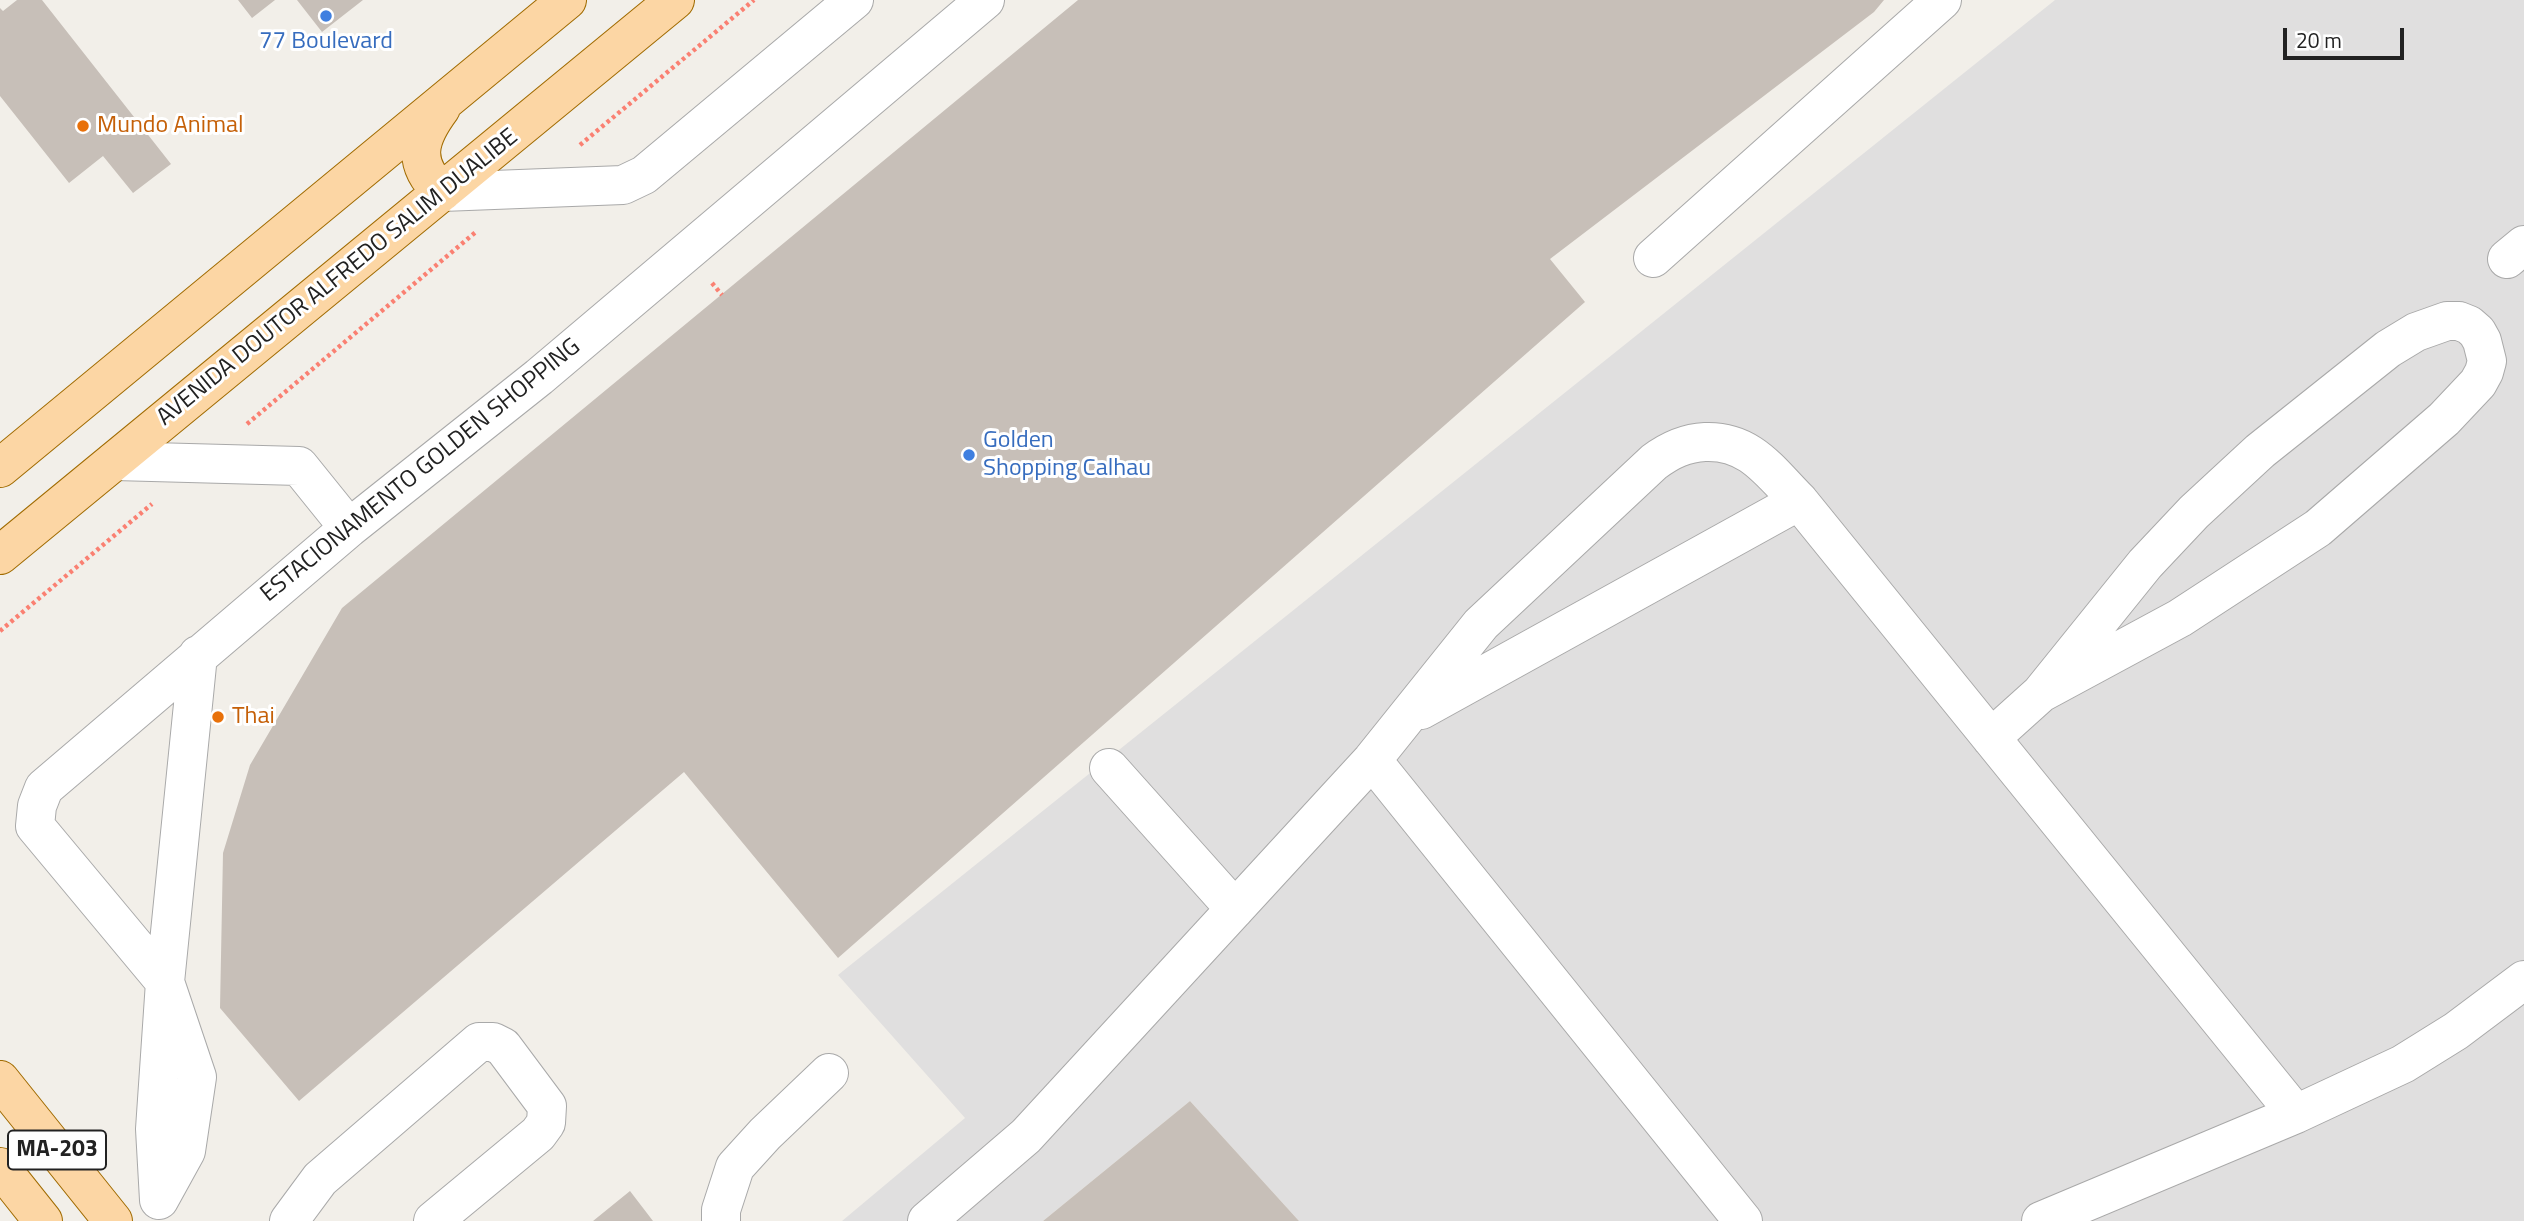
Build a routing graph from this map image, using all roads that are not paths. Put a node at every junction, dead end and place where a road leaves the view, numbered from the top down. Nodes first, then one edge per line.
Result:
1 (567, 0) edge
2 (676, 0) edge
3 (854, 0) edge
4 (985, 0) edge
5 (1942, 0) edge
6 (448, 98) junction
7 (442, 192) junction
8 (1653, 258) dead end
9 (115, 461) junction
10 (0, 468) edge
11 (1799, 501) junction
12 (349, 528) junction
13 (0, 555) edge
14 (198, 655) junction
15 (2041, 693) junction
16 (1407, 718) junction
17 (1991, 738) junction
18 (1373, 760) junction
19 (1109, 768) dead end
20 (1235, 909) junction
21 (2524, 980) edge
22 (165, 982) junction
23 (829, 1073) dead end
24 (0, 1080) edge
25 (2295, 1114) junction
26 (0, 1167) edge
27 (157, 1211) edge
28 (43, 1221) edge
29 (113, 1221) edge
30 (289, 1221) edge
31 (433, 1221) edge
32 (721, 1221) edge
33 (927, 1221) edge
34 (1743, 1221) edge
35 (2041, 1221) edge

1 - 6 main road
2 - 7 main road, AVENIDA DOUTOR ALFREDO SALIM DUALIBE
3 - 7 street
4 - 12 street, ESTACIONAMENTO GOLDEN SHOPPING
5 - 8 street
6 - 7 main road
6 - 10 main road
7 - 9 main road, AVENIDA DOUTOR ALFREDO SALIM DUALIBE
9 - 12 street
9 - 13 main road, AVENIDA DOUTOR ALFREDO SALIM DUALIBE
11 - 16 street
11 - 16 street
11 - 17 street
12 - 14 street, ESTACIONAMENTO GOLDEN SHOPPING
14 - 22 street
14 - 22 street, ESTACIONAMENTO GOLDEN SHOPPING
15 - 15 street
15 - 17 street
16 - 18 street
17 - 25 street
18 - 20 street
18 - 34 street
19 - 20 street
20 - 33 street
21 - 25 street
22 - 27 street
23 - 32 street
24 - 29 main road, MA-203
25 - 35 street
26 - 28 main road, MA-203
30 - 31 street

